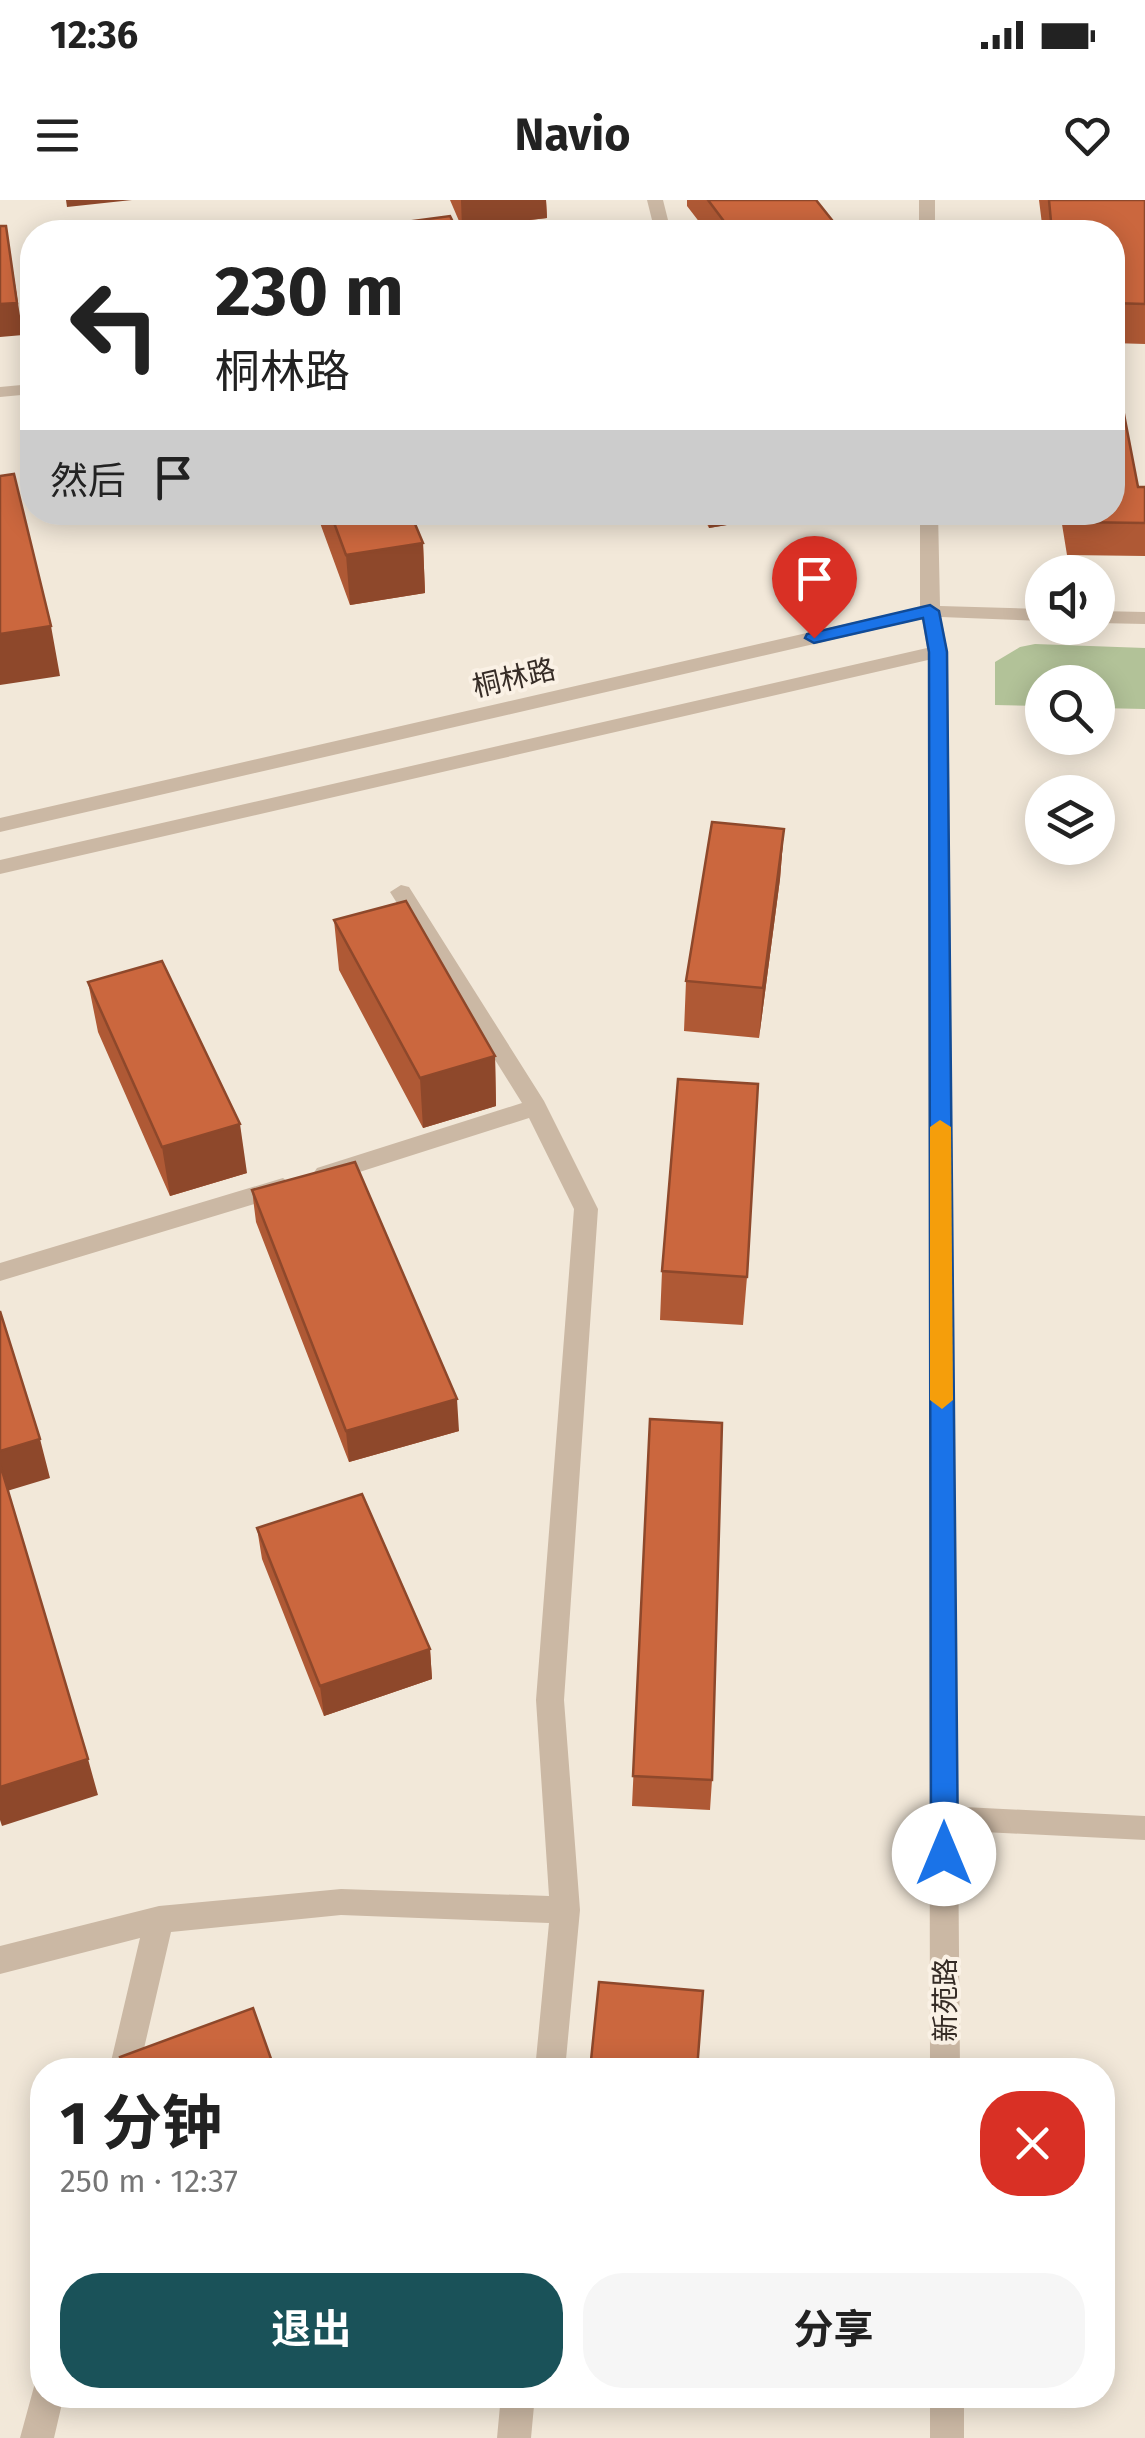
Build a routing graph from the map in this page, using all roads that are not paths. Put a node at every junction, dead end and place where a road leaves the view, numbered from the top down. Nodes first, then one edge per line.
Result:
1 (929, 525) edge
2 (930, 611) junction
3 (1025, 614) edge
4 (1115, 617) edge
5 (1145, 618) edge
6 (938, 652) junction
7 (0, 825) edge
8 (0, 867) edge
9 (401, 892) dead end
10 (536, 1107) junction
11 (0, 1272) edge
12 (944, 1818) junction
13 (1145, 1828) edge
14 (566, 1910) junction
15 (159, 1920) junction
16 (0, 1960) edge
17 (127, 2058) edge
18 (551, 2058) edge
19 (945, 2058) edge
20 (44, 2408) edge
21 (517, 2408) edge
22 (947, 2408) edge
23 (37, 2438) edge
24 (514, 2438) edge
25 (947, 2438) edge

1 - 2 street, 新苑路
2 - 3 street, 桐林路
2 - 6 street, 新苑路
2 - 7 street, 桐林路
4 - 5 street
6 - 8 street
6 - 12 street, 新苑路
9 - 10 street
10 - 11 street
10 - 14 street
12 - 13 lane
12 - 19 street, 新苑路
14 - 15 street
14 - 18 street
15 - 16 street
15 - 17 street
20 - 23 street
21 - 24 street
22 - 25 street

